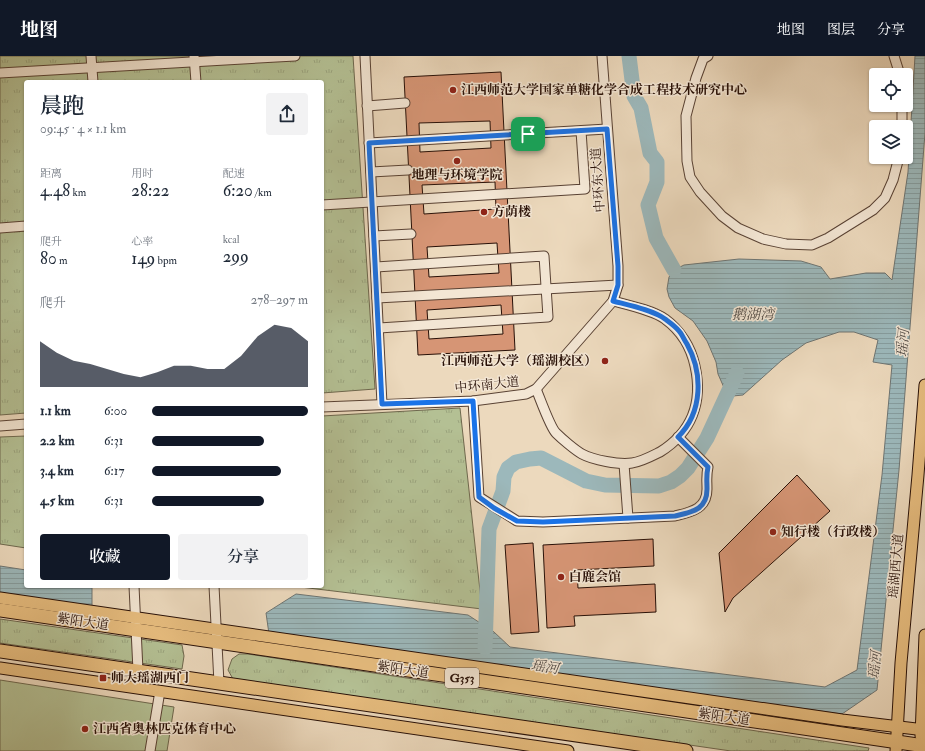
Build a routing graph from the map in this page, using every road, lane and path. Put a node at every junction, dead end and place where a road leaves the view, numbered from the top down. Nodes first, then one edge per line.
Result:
1 (91, 56) edge
2 (295, 56) edge
3 (364, 56) edge
4 (602, 56) edge
5 (708, 56) edge
6 (894, 56) edge
7 (194, 59) edge
8 (92, 67) junction
9 (898, 68) edge
10 (0, 73) edge
11 (93, 80) edge
12 (196, 80) edge
13 (405, 103) dead end
14 (367, 106) junction
15 (607, 129) junction
16 (581, 130) junction
17 (369, 143) junction
18 (897, 164) edge
19 (408, 170) dead end
20 (371, 172) junction
21 (372, 201) junction
22 (324, 205) edge
23 (24, 226) edge
24 (0, 228) edge
25 (411, 234) dead end
26 (374, 236) junction
27 (376, 267) junction
28 (618, 285) junction
29 (546, 289) junction
30 (377, 298) junction
31 (613, 301) junction
32 (379, 328) junction
33 (925, 384) edge
34 (536, 389) junction
35 (473, 401) junction
36 (382, 404) junction
37 (324, 407) edge
38 (24, 424) edge
39 (0, 426) edge
40 (678, 437) junction
41 (624, 464) junction
42 (628, 518) junction
43 (134, 588) edge
44 (214, 588) edge
45 (0, 598) edge
46 (0, 610) edge
47 (136, 624) junction
48 (925, 635) edge
49 (217, 636) junction
50 (0, 650) edge
51 (0, 668) edge
52 (138, 671) junction
53 (219, 683) junction
54 (160, 691) junction
55 (898, 727) junction
56 (923, 730) edge
57 (896, 747) edge
58 (922, 748) edge
59 (150, 751) edge
60 (568, 751) edge
61 (686, 751) edge

1 - 8 street
2 - 7 street
3 - 14 street
4 - 15 street, 中环东大道
5 - 18 street
6 - 9 street
7 - 8 street
7 - 12 street
8 - 10 street
8 - 11 street
13 - 14 street
14 - 17 street
15 - 16 street
15 - 28 street, 中环东大道
16 - 17 street
16 - 21 street
17 - 20 street
19 - 20 street
20 - 21 street
21 - 22 street
21 - 26 street
23 - 24 street
25 - 26 street
26 - 27 street
27 - 29 street
27 - 30 street
28 - 29 street
28 - 31 street, 中环东大道
29 - 30 street
29 - 32 street
30 - 32 street
31 - 34 street, 中环南大道
31 - 40 street
32 - 36 street
33 - 55 main road, 瑶湖西大道
34 - 35 street, 中环南大道
34 - 41 street
35 - 36 street, 中环南大道
35 - 42 street
36 - 37 street, 中环南大道
38 - 39 street
40 - 41 street
40 - 42 street
41 - 42 street
43 - 47 street
44 - 49 street
45 - 47 main road
46 - 47 highway, 紫阳大道 / G353
47 - 49 highway, 紫阳大道 / G353
47 - 52 street
48 - 56 main road
49 - 53 street
49 - 55 main road
49 - 57 highway, 紫阳大道 / G353
50 - 52 highway
51 - 54 main road
52 - 53 highway
53 - 61 highway
54 - 59 street
54 - 60 main road
55 - 56 main road
55 - 57 main road, 瑶湖西大道
56 - 58 main road
57 - 58 highway, 紫阳大道 / G353

